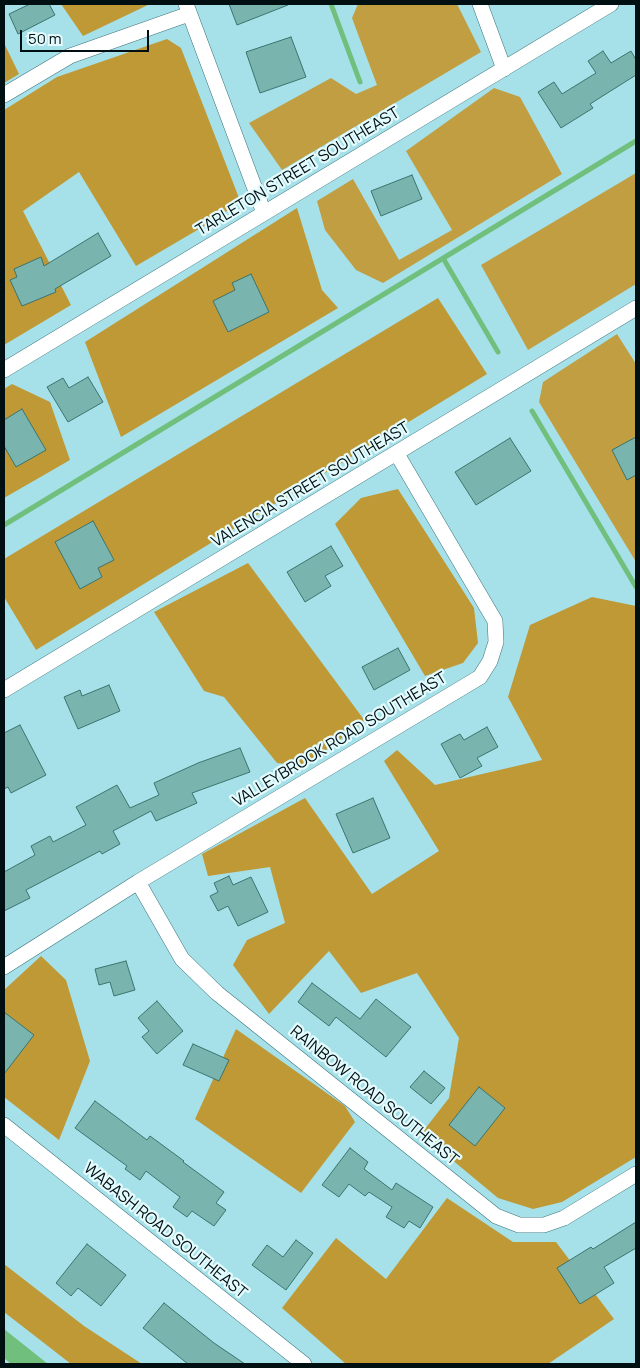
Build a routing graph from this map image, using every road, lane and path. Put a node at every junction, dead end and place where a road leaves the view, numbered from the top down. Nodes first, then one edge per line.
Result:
1 (480, 4) edge
2 (611, 4) edge
3 (188, 9) edge
4 (504, 68) junction
5 (4, 96) edge
6 (264, 213) junction
7 (635, 312) edge
8 (4, 370) edge
9 (397, 454) junction
10 (4, 690) edge
11 (138, 882) junction
12 (4, 967) edge
13 (4, 1125) edge
14 (636, 1174) edge
15 (304, 1364) edge

1 - 4 street
2 - 4 street, TARLETON STREET SOUTHEAST
3 - 5 street
3 - 6 street
4 - 6 street, TARLETON STREET SOUTHEAST
6 - 8 street, TARLETON STREET SOUTHEAST
7 - 9 street, VALENCIA STREET SOUTHEAST
9 - 10 street, VALENCIA STREET SOUTHEAST
9 - 11 street, VALLEYBROOK ROAD SOUTHEAST
11 - 12 street, VALLEYBROOK ROAD SOUTHEAST
11 - 14 street, RAINBOW ROAD SOUTHEAST
13 - 15 street, WABASH ROAD SOUTHEAST

